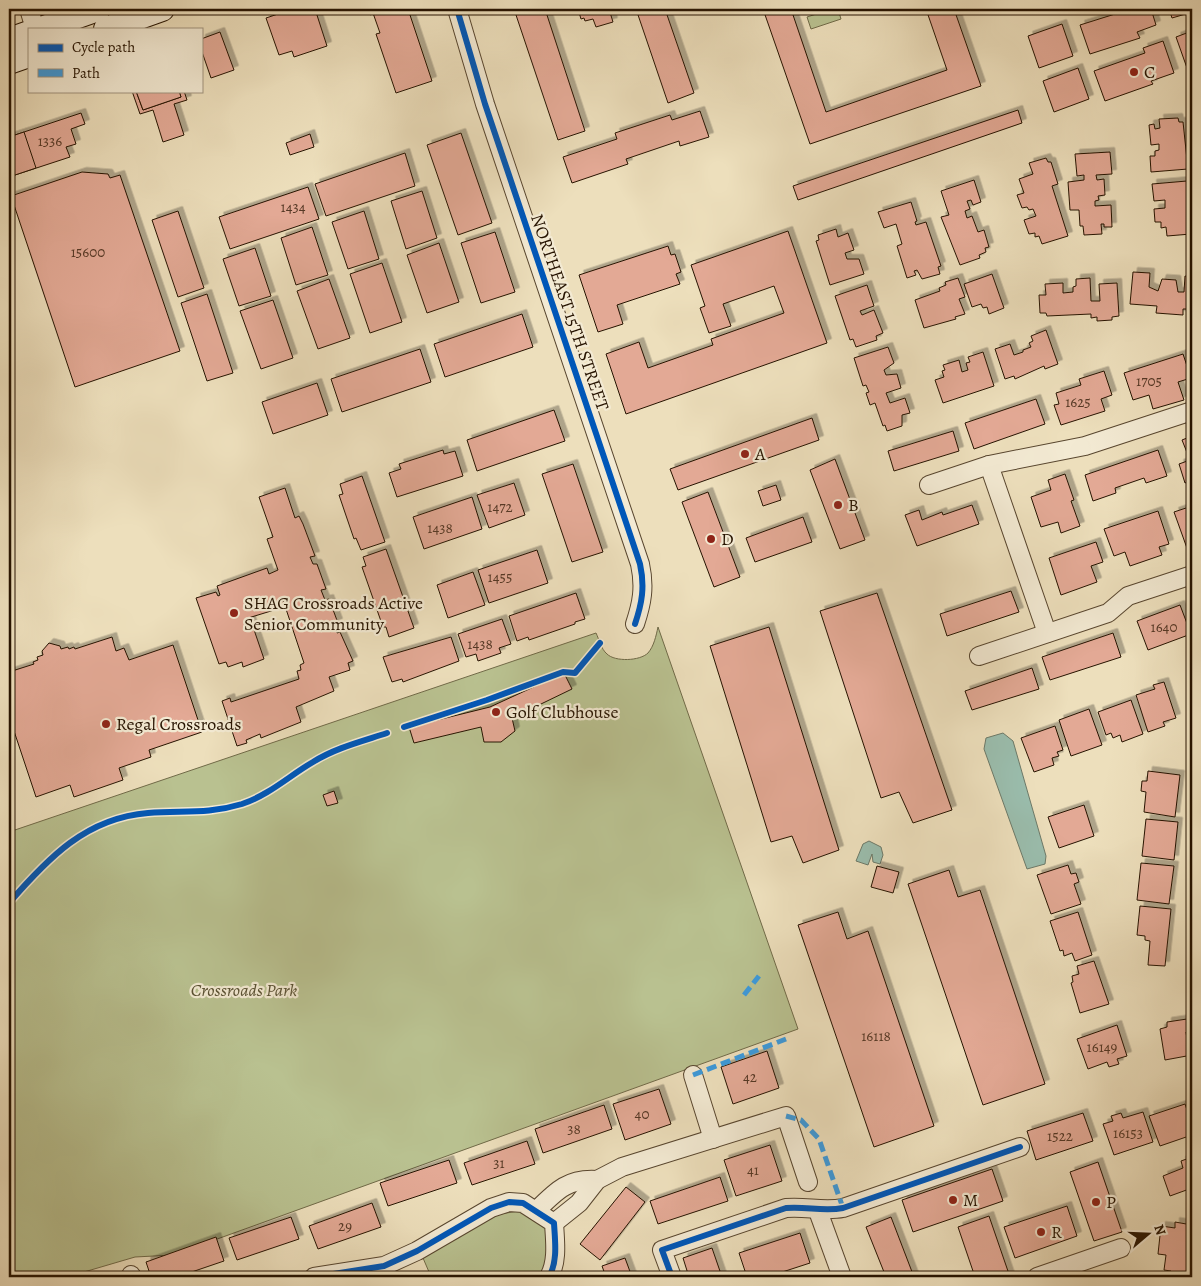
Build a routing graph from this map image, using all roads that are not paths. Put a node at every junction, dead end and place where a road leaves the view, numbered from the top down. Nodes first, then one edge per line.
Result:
1 (29, 9) edge
2 (98, 9) edge
3 (162, 9) edge
4 (456, 9) edge
5 (35, 28) edge
6 (44, 28) edge
7 (109, 28) edge
8 (28, 33) edge
9 (9, 40) edge
10 (28, 56) edge
11 (9, 62) edge
12 (1192, 411) edge
13 (989, 464) junction
14 (929, 485) dead end
15 (1192, 575) edge
16 (635, 624) dead end
17 (1047, 633) junction
18 (979, 656) dead end
19 (693, 1075) dead end
20 (713, 1139) junction
21 (1020, 1147) dead end
22 (598, 1180) junction
23 (808, 1182) dead end
24 (818, 1210) junction
25 (536, 1211) junction
26 (554, 1223) junction
27 (1121, 1248) dead end
28 (314, 1277) edge
29 (550, 1277) edge
30 (672, 1277) edge
31 (842, 1277) edge
32 (1037, 1277) edge

1 - 5 street
2 - 6 main road
3 - 7 main road
4 - 16 street, NORTHEAST 15TH STREET
8 - 9 main road
10 - 11 main road
12 - 13 street
13 - 14 street
13 - 17 street
15 - 17 street
17 - 18 street
19 - 20 street
20 - 22 street
20 - 23 street
21 - 24 street
22 - 25 street
22 - 26 street
24 - 30 street
24 - 31 street
25 - 26 street
25 - 28 street
26 - 29 street
27 - 32 street

